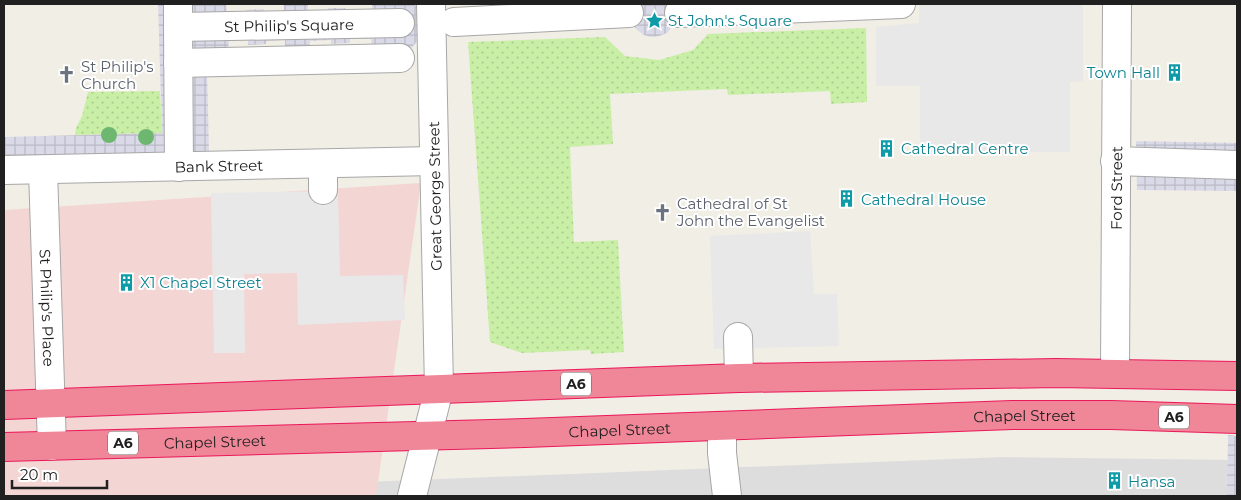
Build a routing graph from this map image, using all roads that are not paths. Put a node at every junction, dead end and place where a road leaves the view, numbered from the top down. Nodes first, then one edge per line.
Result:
1 (431, 4) edge
2 (901, 4) edge
3 (1117, 4) edge
4 (629, 13) dead end
5 (679, 13) dead end
6 (178, 15) edge
7 (454, 22) dead end
8 (400, 24) dead end
9 (400, 58) dead end
10 (178, 63) junction
11 (434, 161) junction
12 (1115, 161) junction
13 (1237, 165) edge
14 (178, 167) junction
15 (4, 170) edge
16 (43, 170) junction
17 (738, 337) dead end
18 (1115, 373) junction
19 (1237, 376) edge
20 (739, 378) junction
21 (439, 389) junction
22 (50, 404) junction
23 (4, 405) edge
24 (1237, 419) edge
25 (722, 426) junction
26 (428, 436) junction
27 (52, 446) junction
28 (4, 447) edge
29 (412, 496) edge
30 (727, 496) edge

1 - 11 street, Great George Street
2 - 5 street
3 - 12 street, Ford Street
4 - 7 street
6 - 8 street, St Philip's Square
6 - 10 street, St Philip's Square
9 - 10 street
10 - 14 street, St Philip's Square
11 - 14 street, Bank Street
11 - 21 street, Great George Street
12 - 13 street
12 - 18 street, Ford Street
14 - 16 street, Bank Street
15 - 16 street, Bank Street
16 - 22 street, St Philip's Place
17 - 20 street
18 - 19 highway, A6
18 - 20 highway, A6
20 - 21 highway, A6
21 - 22 highway, A6
21 - 26 street, Great George Street
22 - 23 highway, A6
22 - 27 street, St Philip's Place
24 - 25 highway, Chapel Street / A6
25 - 26 highway, Chapel Street / A6
25 - 30 street
26 - 27 highway, Chapel Street / A6
26 - 29 street, Great George Street
27 - 28 highway, Chapel Street / A6

